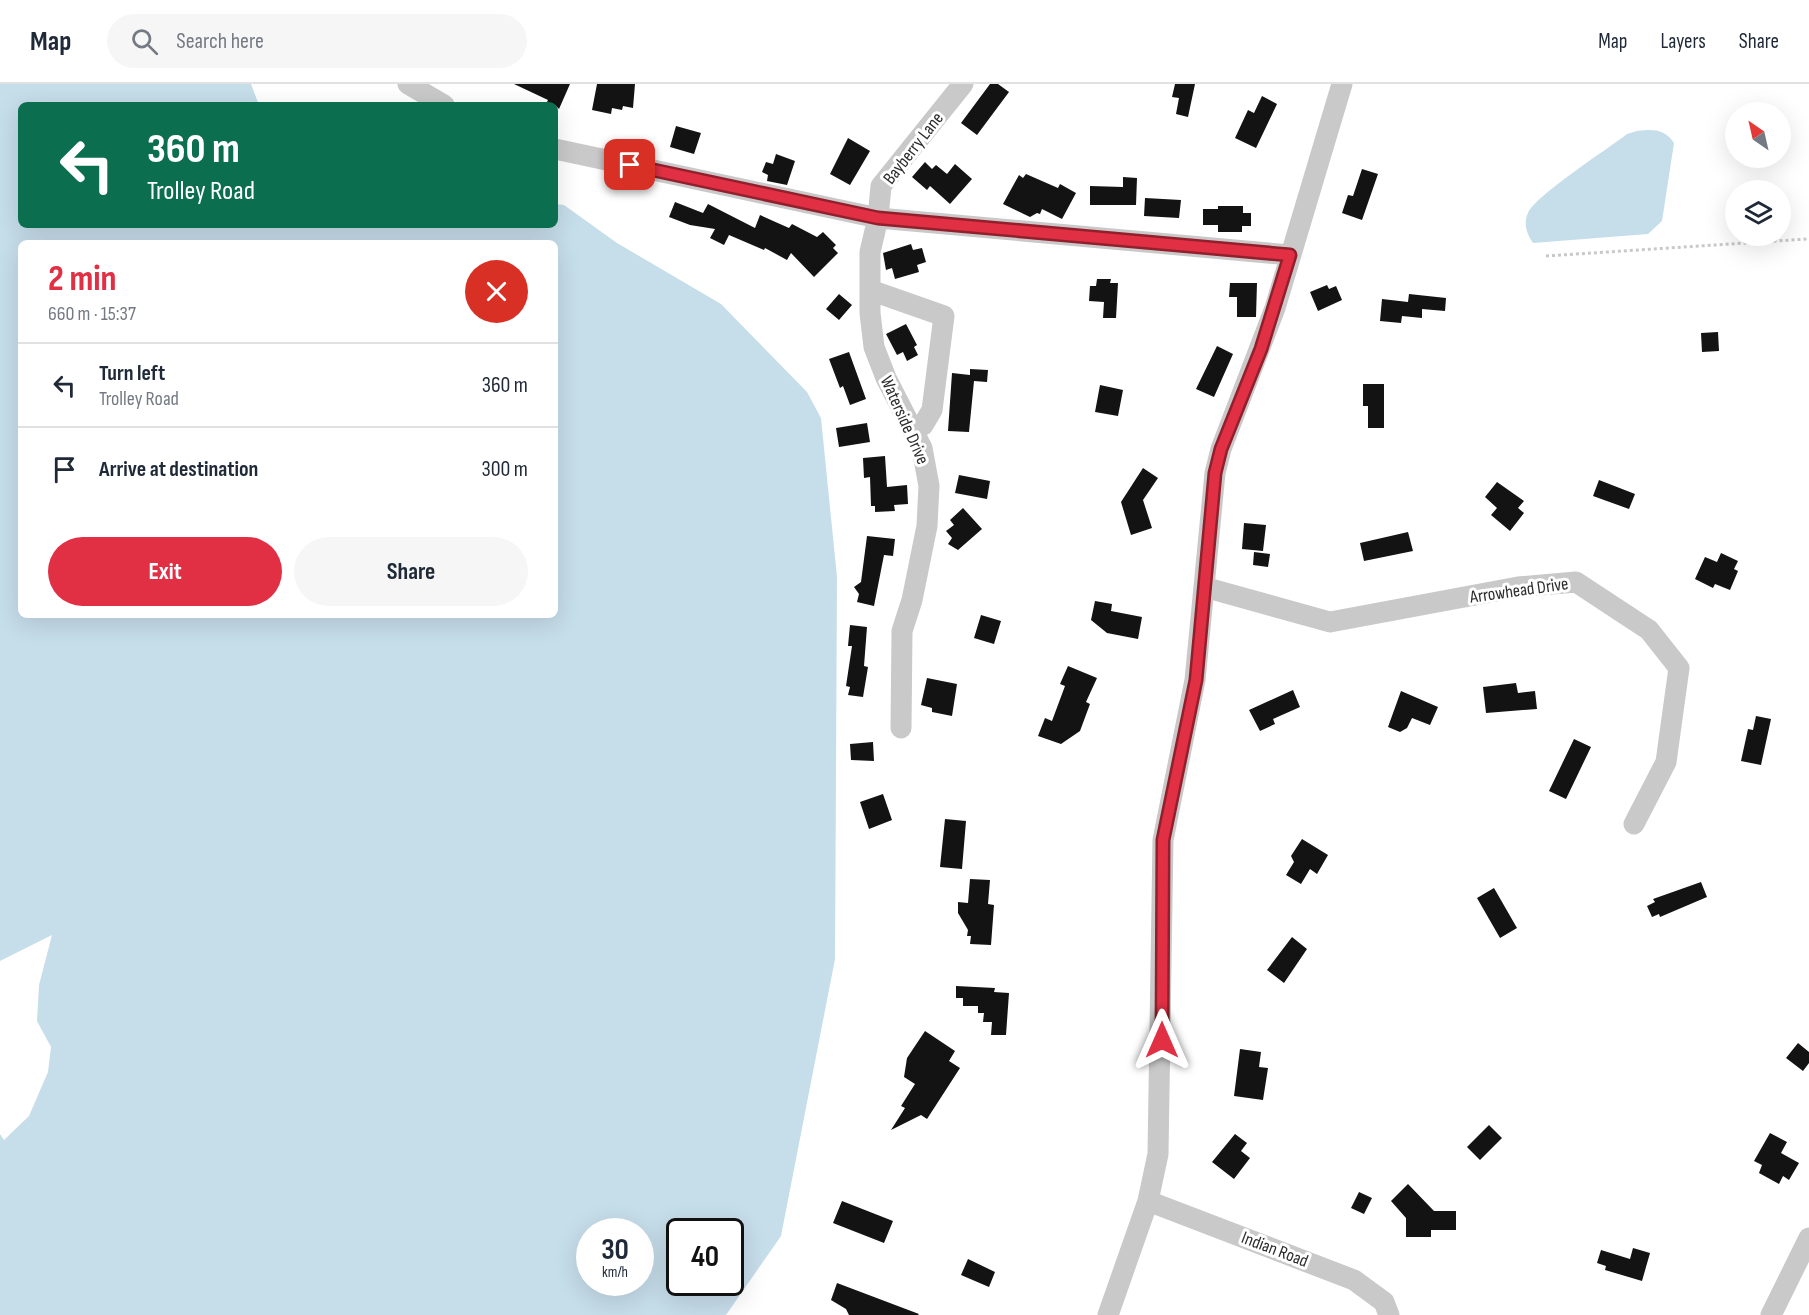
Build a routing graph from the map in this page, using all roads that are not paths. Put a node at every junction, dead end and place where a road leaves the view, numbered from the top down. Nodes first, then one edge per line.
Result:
1 (408, 84) edge
2 (963, 84) edge
3 (1342, 84) edge
4 (439, 102) edge
5 (558, 150) edge
6 (878, 218) junction
7 (1290, 255) junction
8 (870, 290) junction
9 (913, 431) junction
10 (1204, 587) junction
11 (901, 728) dead end
12 (1634, 824) dead end
13 (1148, 1201) junction
14 (1809, 1238) edge
15 (1108, 1315) edge
16 (1389, 1315) edge
17 (1772, 1315) edge

1 - 4 street
2 - 6 street, Bayberry Lane
3 - 7 street
5 - 6 street
6 - 7 street
6 - 8 street, Waterside Drive
7 - 10 street
8 - 9 street, Waterside Drive
8 - 9 street
9 - 11 street, Waterside Drive
10 - 12 street, Arrowhead Drive
10 - 13 street
13 - 15 street
13 - 16 street, Indian Road
14 - 17 street

